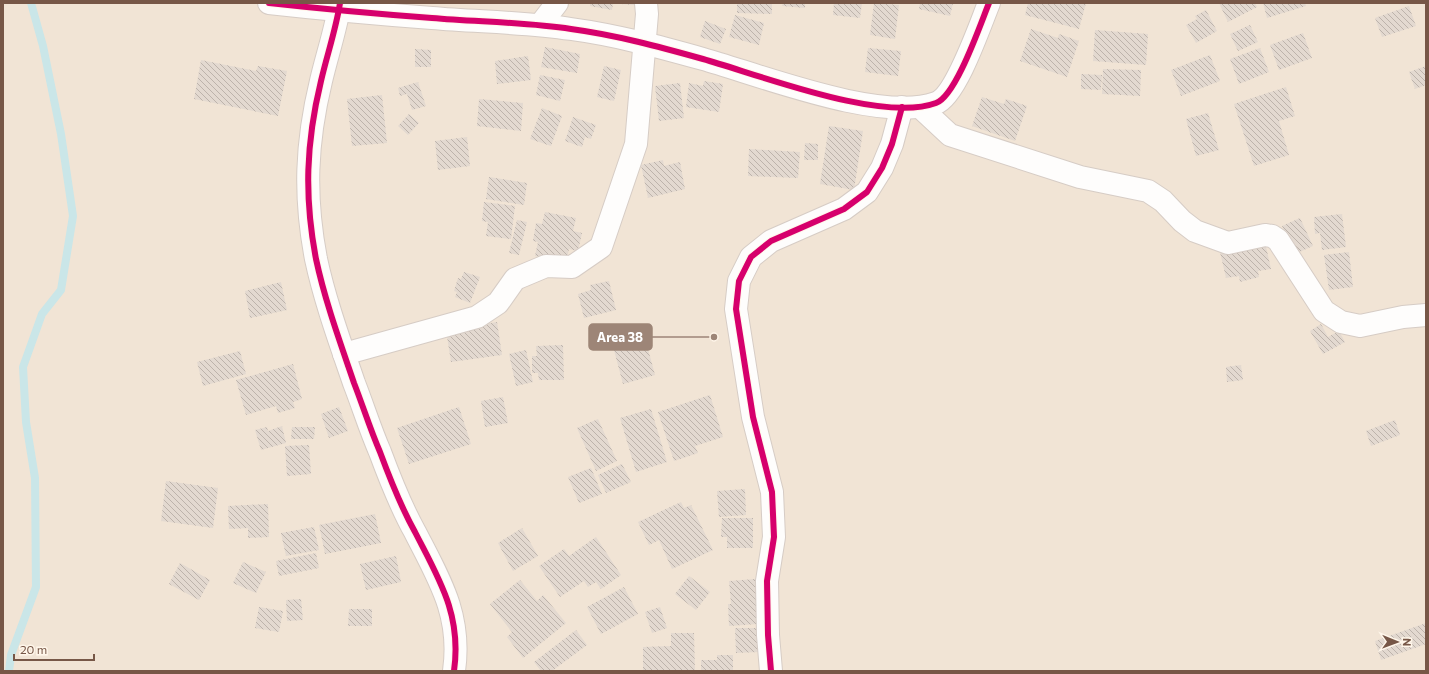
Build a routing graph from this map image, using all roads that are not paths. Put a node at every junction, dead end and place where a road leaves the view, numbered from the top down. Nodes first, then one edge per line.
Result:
1 (269, 3) edge
2 (557, 3) edge
3 (646, 3) edge
4 (990, 3) edge
5 (340, 7) edge
6 (540, 26) junction
7 (644, 44) junction
8 (912, 108) junction
9 (1426, 315) edge
10 (344, 354) junction
11 (454, 671) edge
12 (771, 671) edge

1 - 5 street
2 - 6 street
3 - 7 street
4 - 8 street
5 - 6 street
5 - 10 street
6 - 7 street
7 - 8 street
7 - 10 street
8 - 9 street
8 - 12 street
10 - 11 street

